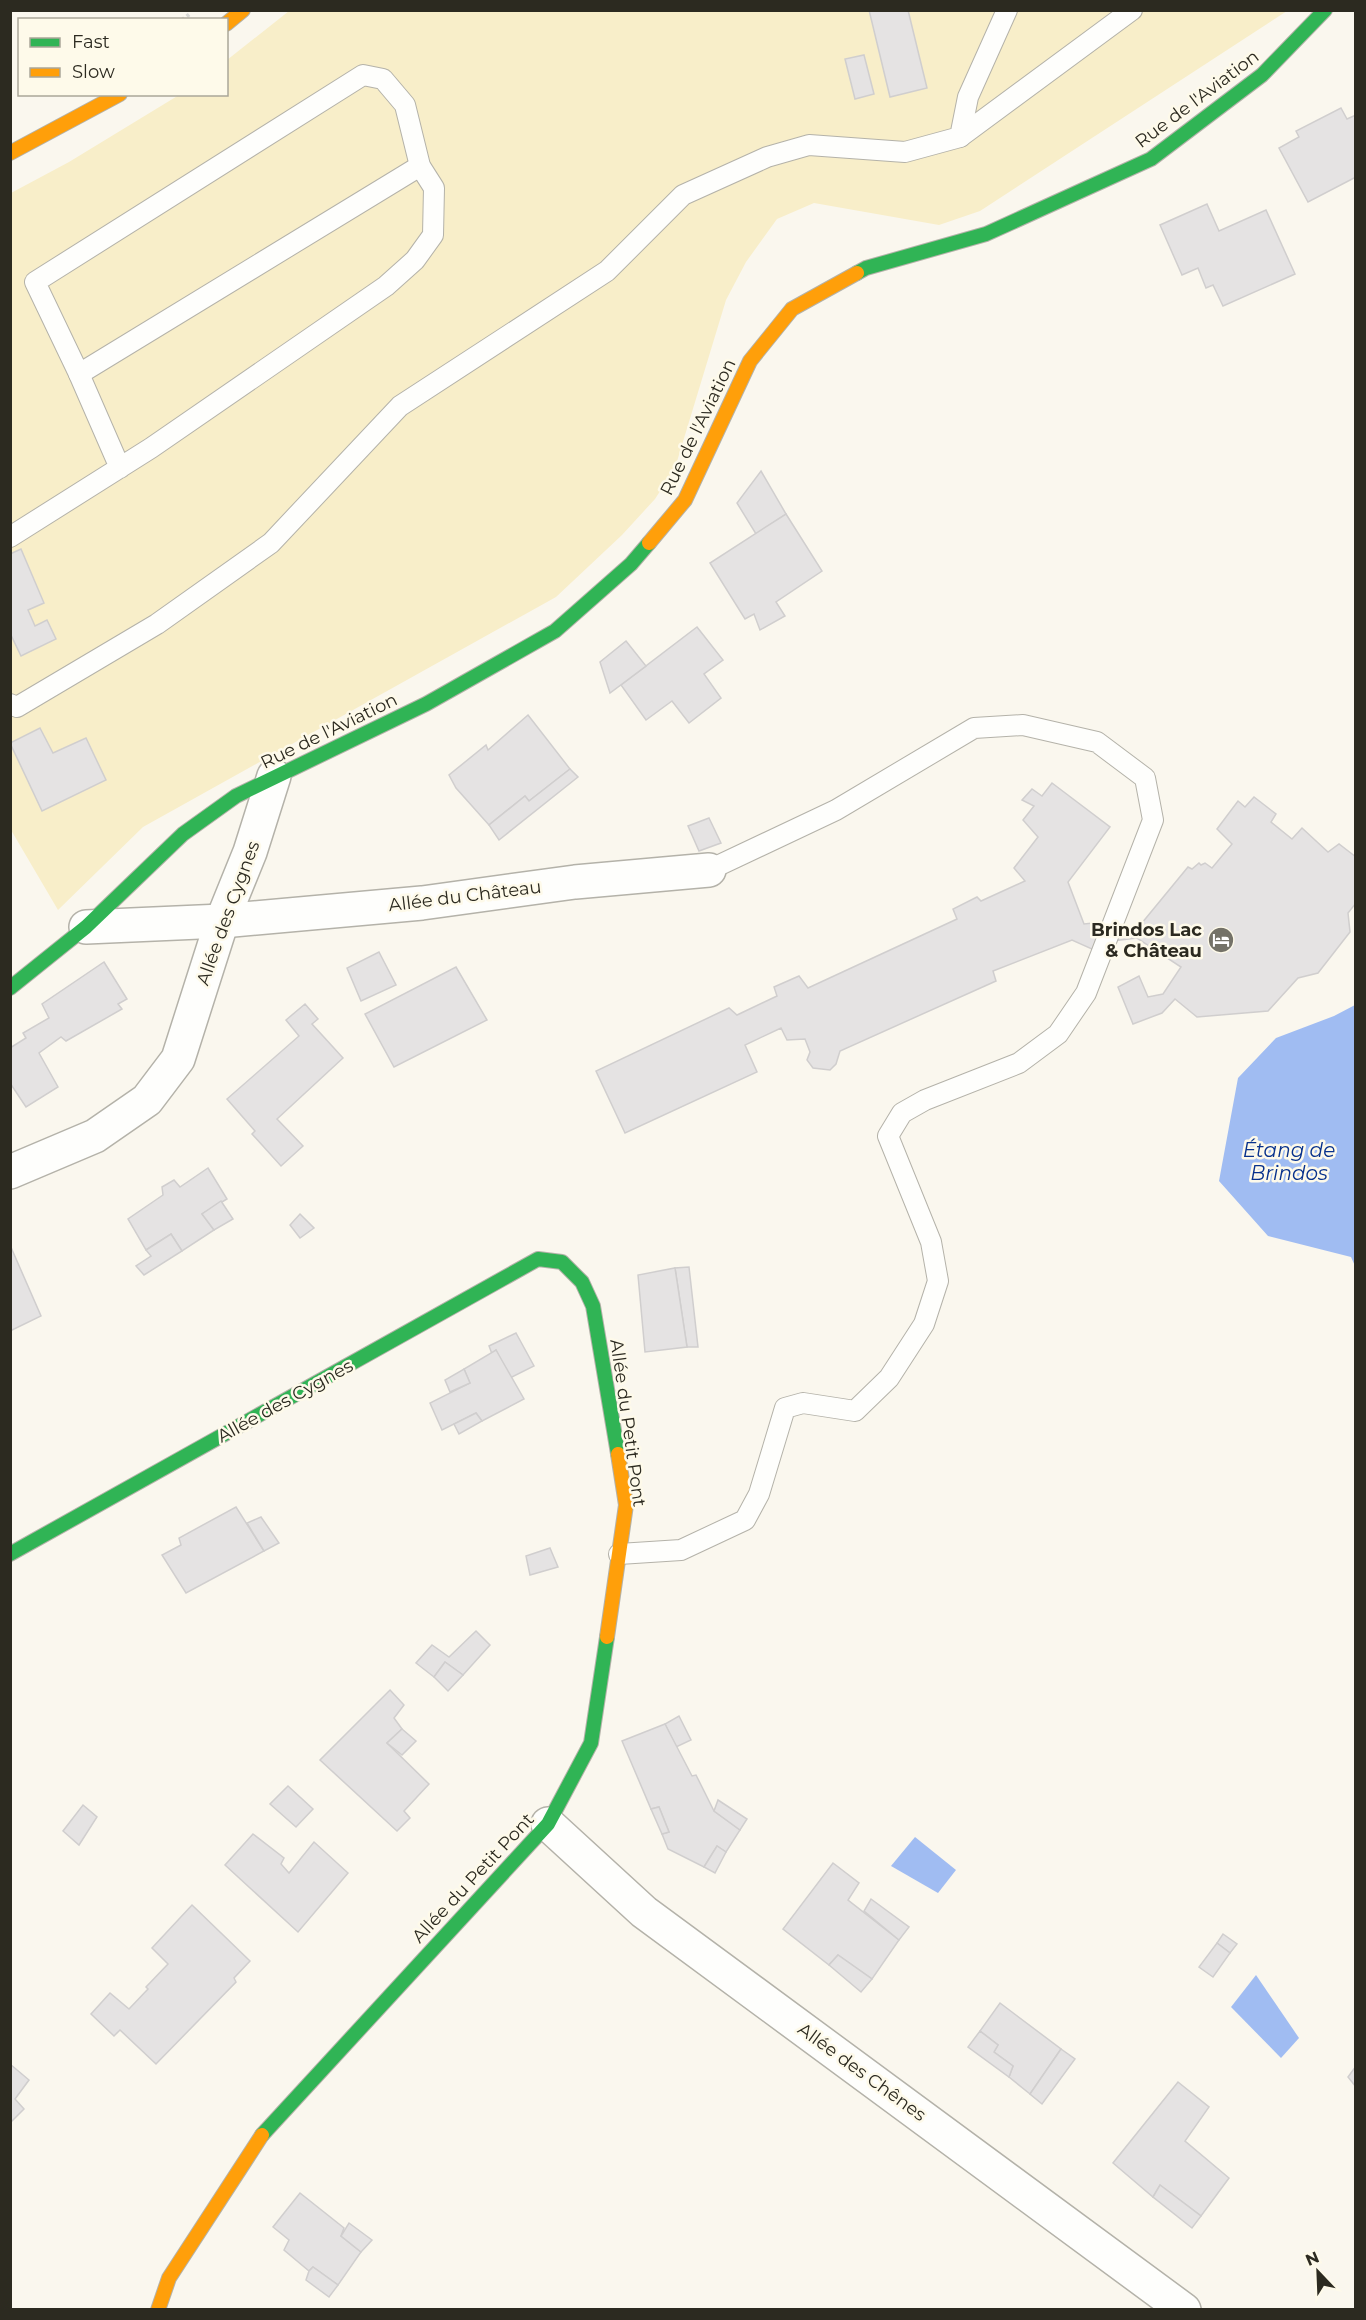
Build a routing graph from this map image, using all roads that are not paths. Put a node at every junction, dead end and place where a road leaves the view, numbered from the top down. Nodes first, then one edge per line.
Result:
1 (243, 10) edge
2 (1007, 10) edge
3 (1132, 10) edge
4 (1324, 10) edge
5 (228, 22) edge
6 (116, 96) edge
7 (960, 137) junction
8 (10, 153) edge
9 (420, 166) junction
10 (79, 374) junction
11 (120, 468) junction
12 (10, 537) edge
13 (10, 704) edge
14 (274, 776) junction
15 (709, 870) joint
16 (222, 921) junction
17 (86, 927) junction
18 (10, 988) edge
19 (10, 1172) edge
20 (562, 1262) joint
21 (10, 1554) edge
22 (618, 1554) junction
23 (548, 1824) junction
24 (158, 2310) edge
25 (1185, 2310) edge

1 - 5 street
2 - 7 lane
3 - 7 lane
4 - 14 street, Rue de l'Aviation
6 - 8 street
7 - 13 lane
9 - 10 lane
9 - 10 lane
9 - 11 lane
10 - 11 lane
11 - 12 lane
14 - 16 street, Allée des Cygnes
14 - 17 street, Rue de l'Aviation
15 - 16 street, Allée du Château
15 - 22 lane
16 - 17 street, Allée du Château
16 - 19 street, Allée des Cygnes
17 - 18 street, Rue de l'Aviation
20 - 21 street, Allée des Cygnes
20 - 22 street, Allée du Petit Pont
22 - 23 street, Allée du Petit Pont
23 - 24 street, Allée du Petit Pont
23 - 25 street, Allée des Chênes

